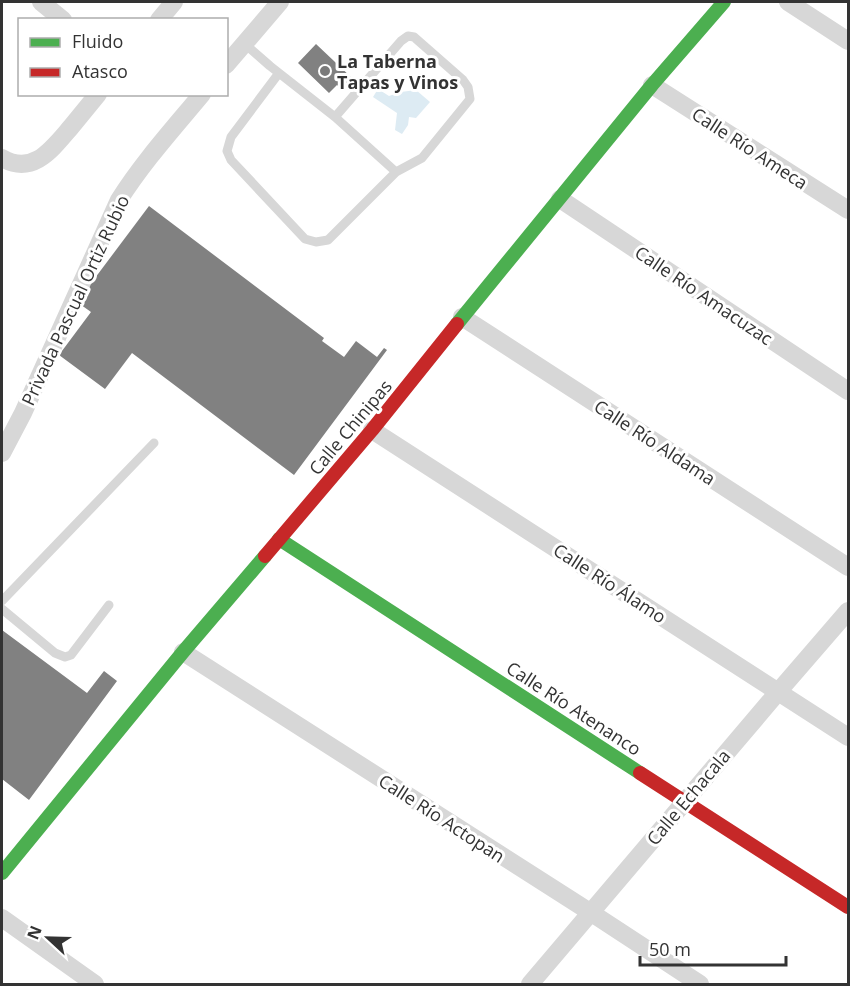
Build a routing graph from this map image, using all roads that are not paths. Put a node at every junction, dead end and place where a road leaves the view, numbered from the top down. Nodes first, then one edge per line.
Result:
1 (41, 2) edge
2 (174, 2) edge
3 (280, 2) edge
4 (724, 2) edge
5 (788, 2) edge
6 (61, 18) edge
7 (161, 18) edge
8 (849, 41) edge
9 (245, 44) junction
10 (228, 63) edge
11 (279, 73) junction
12 (652, 85) junction
13 (96, 96) edge
14 (200, 96) edge
15 (335, 117) junction
16 (2, 158) edge
17 (396, 172) junction
18 (560, 199) junction
19 (849, 210) edge
20 (462, 317) junction
21 (849, 391) edge
22 (372, 430) junction
23 (154, 443) dead end
24 (2, 453) edge
25 (279, 539) junction
26 (849, 567) edge
27 (2, 601) edge
28 (110, 605) dead end
29 (2, 609) edge
30 (849, 611) edge
31 (183, 652) junction
32 (778, 692) junction
33 (849, 737) edge
34 (685, 801) junction
35 (2, 873) edge
36 (849, 907) edge
37 (590, 912) junction
38 (2, 918) edge
39 (95, 984) edge
40 (530, 984) edge
41 (700, 984) edge

1 - 6 street
2 - 7 street
3 - 9 street
4 - 12 street, Calle Chinipas
5 - 8 street
9 - 10 street
9 - 11 lane
11 - 15 lane
11 - 17 lane
12 - 18 street, Calle Chinipas
12 - 19 street, Calle Río Ameca
13 - 16 street
14 - 24 street, Privada Pascual Ortiz Rubio
15 - 17 lane
15 - 17 lane
18 - 20 street, Calle Chinipas
18 - 21 street, Calle Río Amacuzac
20 - 22 street, Calle Chinipas
20 - 26 street, Calle Río Aldama
22 - 25 street, Calle Chinipas
22 - 32 street, Calle Río Álamo
23 - 27 lane
25 - 31 street, Calle Chinipas
25 - 34 street, Calle Río Atenanco
28 - 29 lane
30 - 32 street, Calle Echacala
31 - 35 street, Calle Chinipas
31 - 37 street, Calle Río Actopan
32 - 33 street, Calle Río Álamo
32 - 34 street, Calle Echacala
34 - 36 street, Calle Río Atenanco
34 - 37 street, Calle Echacala
37 - 40 street, Calle Echacala
37 - 41 street, Calle Río Actopan
38 - 39 street

